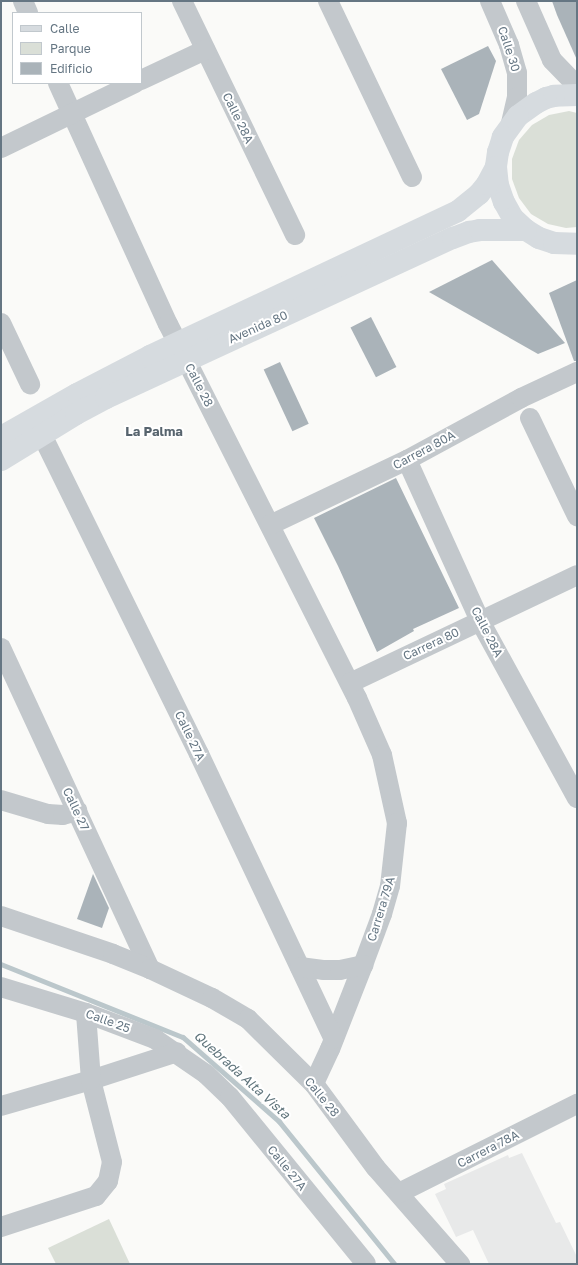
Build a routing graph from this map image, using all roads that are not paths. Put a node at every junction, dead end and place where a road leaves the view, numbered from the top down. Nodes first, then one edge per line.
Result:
1 (23, 1) edge
2 (182, 1) edge
3 (328, 1) edge
4 (490, 1) edge
5 (526, 1) edge
6 (28, 12) edge
7 (205, 50) junction
8 (142, 80) edge
9 (58, 84) edge
10 (133, 84) edge
11 (577, 86) edge
12 (577, 95) edge
13 (71, 113) junction
14 (511, 124) junction
15 (1, 148) edge
16 (496, 167) junction
17 (412, 177) dead end
18 (526, 230) junction
19 (295, 235) dead end
20 (574, 246) edge
21 (1, 323) edge
22 (182, 351) junction
23 (577, 372) edge
24 (30, 384) dead end
25 (530, 418) dead end
26 (42, 435) junction
27 (1, 437) edge
28 (1, 460) edge
29 (407, 460) junction
30 (577, 516) edge
31 (270, 524) junction
32 (577, 576) edge
33 (480, 621) junction
34 (1, 648) edge
35 (350, 683) junction
36 (577, 798) edge
37 (1, 800) edge
38 (77, 811) junction
39 (1, 916) edge
40 (363, 965) junction
41 (300, 967) junction
42 (150, 969) junction
43 (1, 987) edge
44 (86, 1013) junction
45 (334, 1038) junction
46 (177, 1052) junction
47 (206, 1074) joint
48 (91, 1080) junction
49 (314, 1084) junction
50 (577, 1104) edge
51 (1, 1106) edge
52 (399, 1193) junction
53 (1, 1227) edge
54 (366, 1264) edge
55 (460, 1264) edge

1 - 6 street
2 - 7 street, Calle 28A
3 - 17 street
4 - 14 street, Calle 30
5 - 11 street
7 - 8 street
7 - 19 street, Calle 28A
9 - 13 street, Calle 28
10 - 13 street
12 - 14 main road
13 - 15 street
13 - 22 street, Calle 28
14 - 16 main road
16 - 18 main road
16 - 22 main road, Avenida 80
18 - 20 main road
18 - 22 main road, Avenida 80
21 - 24 street
22 - 26 main road, Avenida 80
22 - 27 main road, Avenida 80
22 - 31 street, Calle 28
23 - 29 street, Carrera 80A
25 - 30 street
26 - 28 main road, Avenida 80
26 - 41 street, Calle 27A
29 - 31 street, Carrera 80A
29 - 33 street, Calle 28A
31 - 35 street, Calle 28
32 - 33 street, Carrera 80
33 - 35 street, Carrera 80
33 - 36 street, Calle 28A
34 - 38 street, Calle 27
35 - 40 street, Carrera 79A
37 - 38 street
38 - 42 street, Calle 27
39 - 42 street
40 - 41 street
40 - 45 street, Carrera 79A
41 - 45 street, Calle 27A
42 - 49 street, Calle 28
43 - 44 street, Calle 25
44 - 46 street, Calle 25
44 - 48 street
45 - 49 street, Carrera 79A
46 - 47 street, Calle 25
46 - 48 street
47 - 54 street, Calle 27A
48 - 51 street
48 - 53 street
49 - 52 street, Calle 28
50 - 52 street, Carrera 78A
52 - 55 street, Calle 28

